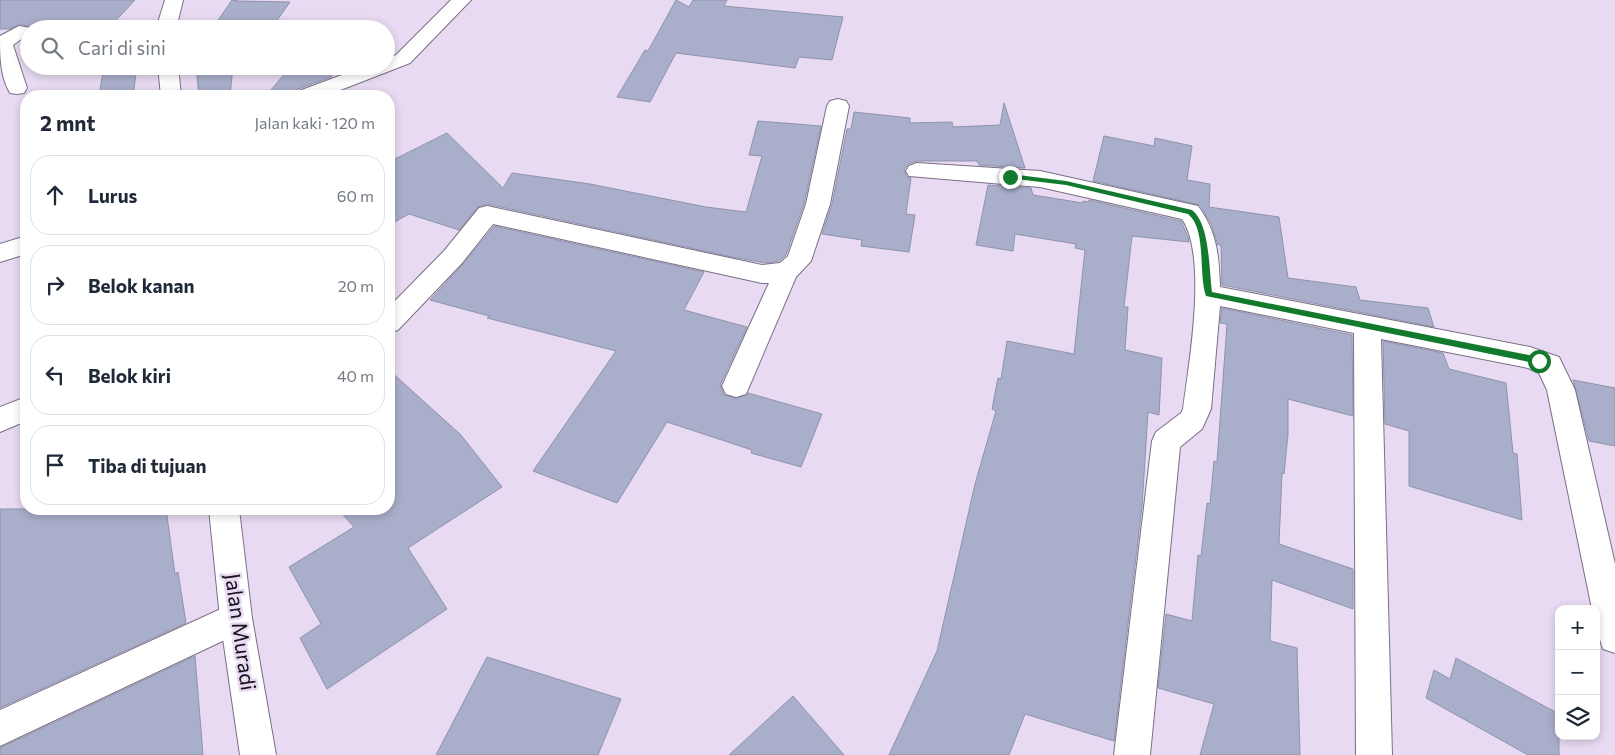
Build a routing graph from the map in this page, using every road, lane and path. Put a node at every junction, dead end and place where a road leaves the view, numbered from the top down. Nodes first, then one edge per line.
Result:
1 (174, 0) edge
2 (462, 0) edge
3 (168, 20) edge
4 (20, 32) edge
5 (395, 62) edge
6 (169, 75) edge
7 (362, 75) edge
8 (17, 88) dead end
9 (170, 90) edge
10 (322, 90) edge
11 (838, 106) dead end
12 (918, 171) dead end
13 (20, 247) edge
14 (0, 253) edge
15 (786, 272) junction
16 (1208, 294) junction
17 (395, 316) edge
18 (1367, 325) junction
19 (736, 386) dead end
20 (20, 412) edge
21 (0, 420) edge
22 (227, 515) edge
23 (236, 618) junction
24 (1615, 636) edge
25 (0, 728) edge
26 (258, 755) edge
27 (1132, 755) edge
28 (1374, 755) edge

1 - 3 main road
2 - 5 main road
4 - 8 main road
6 - 9 main road
7 - 10 main road
11 - 15 main road
12 - 16 main road
13 - 14 main road
15 - 17 main road
15 - 19 main road
16 - 18 main road
16 - 27 main road
18 - 24 main road
18 - 28 main road
20 - 21 main road
22 - 23 main road, Jalan Muradi
23 - 25 main road
23 - 26 main road, Jalan Muradi

